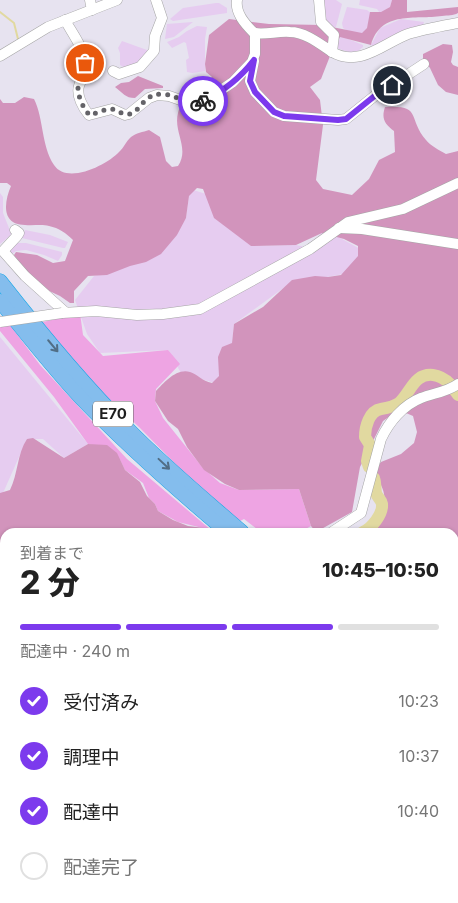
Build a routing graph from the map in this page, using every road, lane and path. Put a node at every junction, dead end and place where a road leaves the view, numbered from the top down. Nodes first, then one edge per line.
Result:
1 (117, 0) edge
2 (156, 0) edge
3 (237, 0) edge
4 (319, 0) edge
5 (91, 5) edge
6 (65, 20) junction
7 (458, 23) edge
8 (255, 33) junction
9 (332, 52) junction
10 (0, 56) edge
11 (254, 60) junction
12 (424, 64) dead end
13 (113, 71) dead end
14 (458, 183) edge
15 (339, 228) junction
16 (15, 230) dead end
17 (458, 244) edge
18 (0, 281) edge
19 (0, 301) edge
20 (64, 313) junction
21 (0, 322) edge
22 (458, 384) edge
23 (222, 528) edge
24 (237, 528) edge
25 (338, 528) edge

1 - 5 street
2 - 13 street
3 - 8 street
4 - 9 street
5 - 6 street
6 - 10 street
6 - 11 street
7 - 9 street
8 - 9 street
8 - 11 street
11 - 12 street
14 - 15 street
15 - 17 street
15 - 20 street
16 - 20 street
18 -> 24 highway, E70
19 - 23 highway, E70
20 - 21 street, bridge
22 - 25 street

